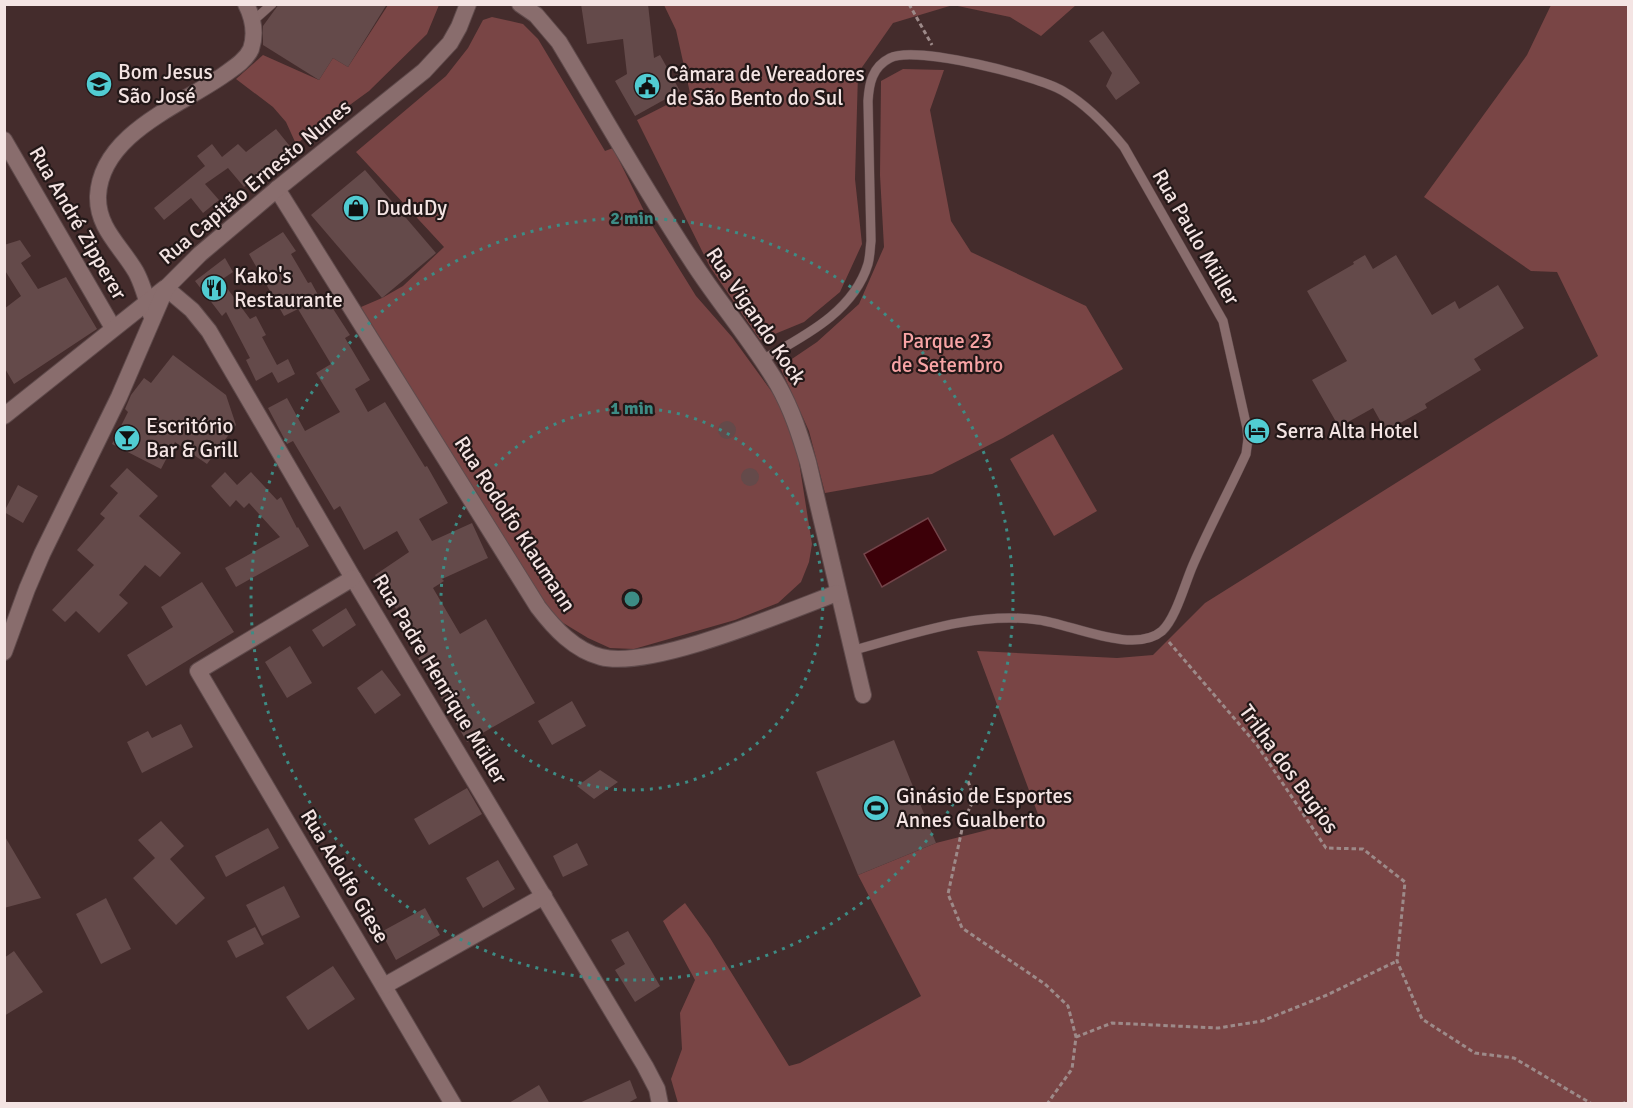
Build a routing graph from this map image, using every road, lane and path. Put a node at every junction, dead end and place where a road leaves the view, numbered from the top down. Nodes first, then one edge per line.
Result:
1 (246, 4) edge
2 (272, 4) edge
3 (468, 4) edge
4 (520, 4) edge
5 (909, 4) edge
6 (253, 21) junction
7 (939, 57) junction
8 (4, 140) edge
9 (277, 189) junction
10 (136, 273) junction
11 (171, 282) junction
12 (148, 303) junction
13 (152, 322) junction
14 (113, 328) junction
15 (140, 350) junction
16 (762, 360) junction
17 (4, 416) edge
18 (353, 578) junction
19 (837, 593) junction
20 (1161, 632) junction
21 (851, 651) junction
22 (4, 652) edge
23 (863, 695) dead end
24 (968, 780) dead end
25 (544, 896) junction
26 (1397, 961) junction
27 (384, 986) junction
28 (1076, 1038) junction
29 (1629, 1102) edge
30 (453, 1104) edge
31 (660, 1104) edge
32 (1047, 1104) edge
33 (1592, 1104) edge
34 (1621, 1104) edge

1 - 6 street
2 - 6 lane
3 - 9 street, Rua Capitão Ernesto Nunes
4 - 16 street, Rua Vigando Kock
5 - 7 path
6 - 10 street
7 - 16 lane, Rua Paulo Müller
7 - 20 lane, Rua Paulo Müller
8 - 14 street, Rua André Zipperer
9 - 11 street, Rua Capitão Ernesto Nunes
9 - 19 street, Rua Rodolfo Klaumann
10 - 11 street
10 - 12 street
11 - 12 street
11 - 13 street, Rua Capitão Ernesto Nunes
11 - 18 street, Rua Padre Henrique Müller
12 - 13 street
12 - 14 street
13 - 15 street, Rua Capitão Ernesto Nunes
14 - 15 street
14 - 17 street
15 - 22 street, Rua Capitão Ernesto Nunes
16 - 19 street, Rua Vigando Kock
18 - 25 street, Rua Padre Henrique Müller
18 - 27 street, Rua Adolfo Giese
19 - 21 street, Rua Vigando Kock
20 - 21 lane
20 - 26 path, Trilha dos Bugios
21 - 23 street, Rua Vigando Kock
24 - 28 path
25 - 27 street
25 - 31 street, Rua Padre Henrique Müller
26 - 28 path
26 - 33 path, Trilha dos Bugios
27 - 30 street, Rua Adolfo Giese
28 - 32 path
29 - 34 path

